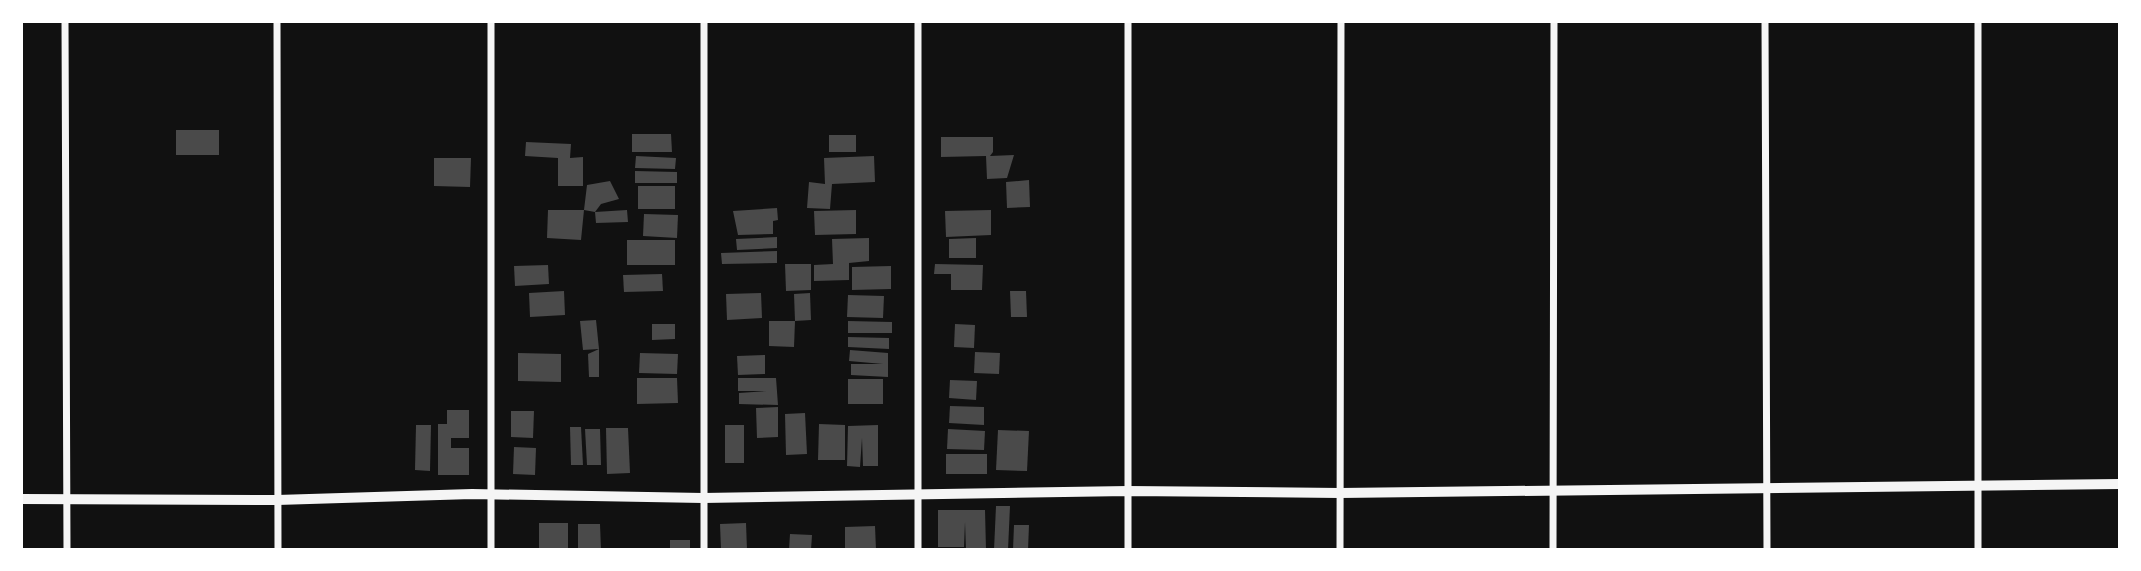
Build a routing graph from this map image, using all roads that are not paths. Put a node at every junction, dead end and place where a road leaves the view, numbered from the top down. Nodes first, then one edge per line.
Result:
1 (65, 21) edge
2 (277, 21) edge
3 (491, 21) edge
4 (704, 21) edge
5 (918, 21) edge
6 (1128, 21) edge
7 (1341, 21) edge
8 (1554, 21) edge
9 (1765, 21) edge
10 (1978, 21) edge
11 (2120, 484) edge
12 (1978, 486) junction
13 (1767, 487) junction
14 (1553, 490) junction
15 (1128, 491) junction
16 (1340, 493) junction
17 (917, 495) junction
18 (491, 496) junction
19 (703, 498) junction
20 (21, 499) edge
21 (277, 500) junction
22 (67, 501) junction
23 (67, 550) edge
24 (278, 550) edge
25 (491, 550) edge
26 (704, 550) edge
27 (918, 550) edge
28 (1128, 550) edge
29 (1340, 550) edge
30 (1553, 550) edge
31 (1767, 550) edge
32 (1978, 550) edge

1 - 22 street
2 - 21 street
3 - 18 street
4 - 19 street
5 - 17 street
6 - 15 street
7 - 16 street
8 - 14 street
9 - 13 street
10 - 12 street
11 - 12 street
12 - 13 street
12 - 32 street
13 - 14 street
13 - 31 street
14 - 16 street
14 - 30 street
15 - 16 street
15 - 17 street
15 - 28 street
16 - 29 street
17 - 19 street
17 - 27 street
18 - 19 street
18 - 21 street
18 - 25 street
19 - 26 street
20 - 22 street
21 - 22 street
21 - 24 street
22 - 23 street

